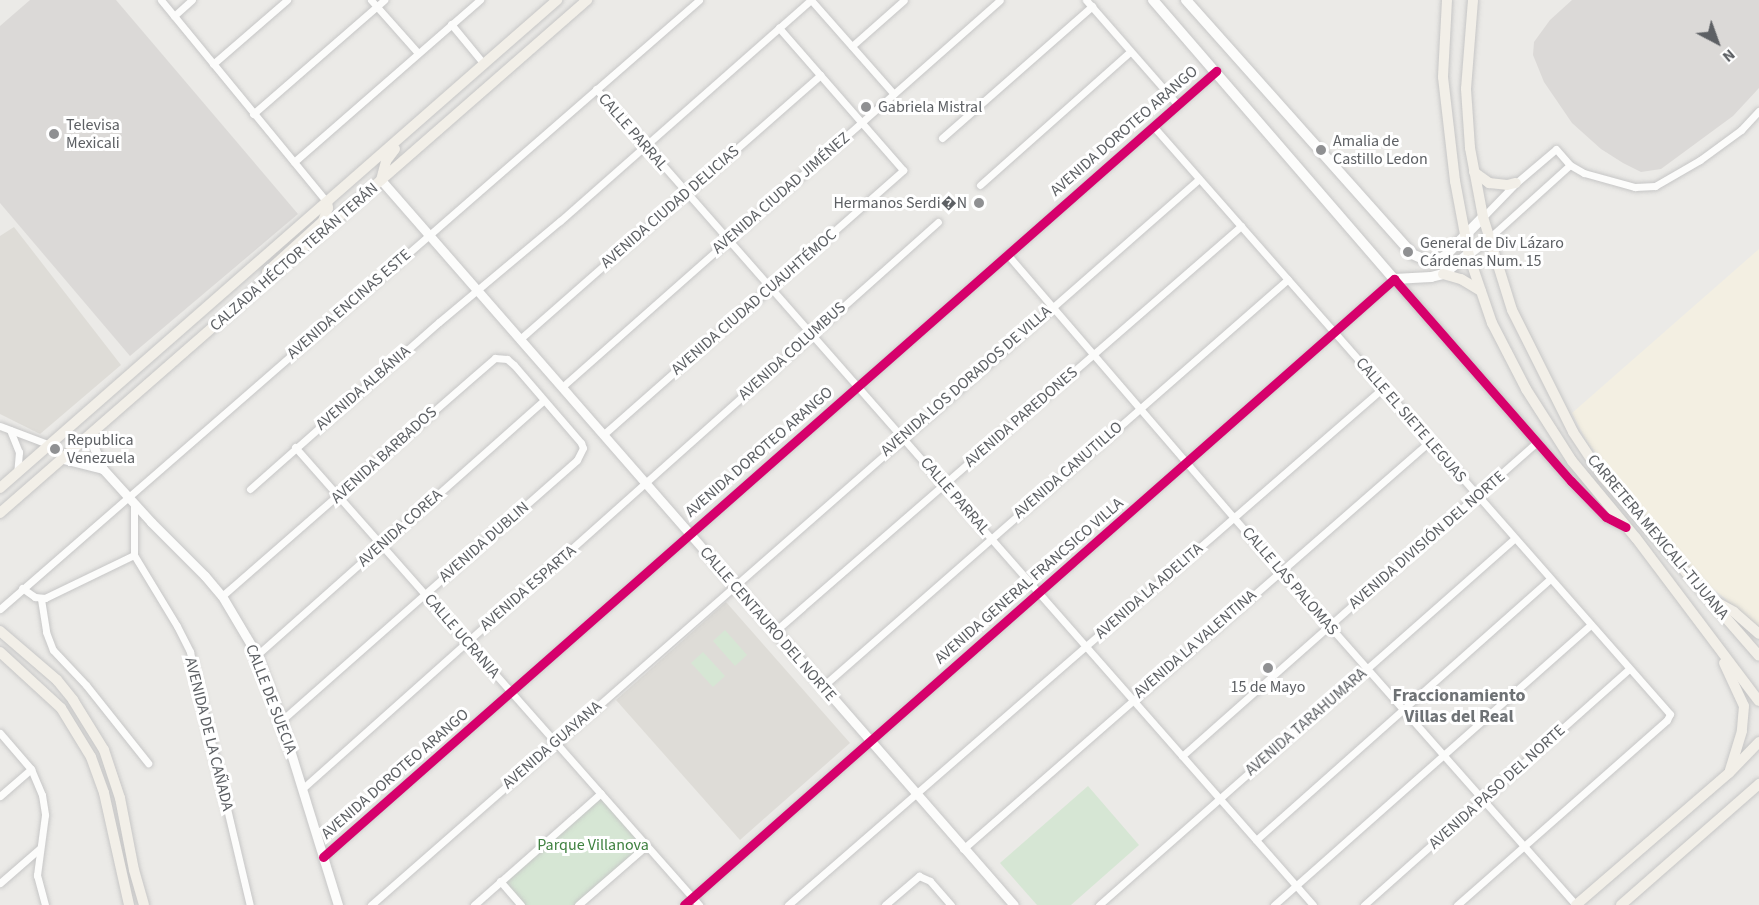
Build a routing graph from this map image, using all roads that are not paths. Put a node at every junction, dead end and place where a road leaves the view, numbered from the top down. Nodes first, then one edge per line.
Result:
1 (161, 0) edge
2 (192, 0) edge
3 (288, 0) edge
4 (370, 0) edge
5 (384, 0) edge
6 (480, 0) edge
7 (557, 0) edge
8 (587, 0) edge
9 (699, 0) edge
10 (811, 0) edge
11 (904, 0) edge
12 (1000, 0) edge
13 (1153, 0) edge
14 (1186, 0) edge
15 (1447, 0) edge
16 (1473, 0) edge
17 (1089, 3) edge
18 (1162, 5) edge
19 (376, 7) junction
20 (174, 16) junction
21 (451, 24) junction
22 (779, 28) junction
23 (852, 46) junction
24 (1130, 52) junction
25 (418, 53) junction
26 (213, 64) junction
27 (484, 64) junction
28 (1216, 71) junction
29 (820, 75) junction
30 (596, 89) junction
31 (894, 94) junction
32 (441, 102) junction
33 (1177, 104) junction
34 (1759, 111) edge
35 (253, 114) junction
36 (862, 123) junction
37 (1153, 126) junction
38 (942, 138) dead end
39 (645, 146) junction
40 (294, 162) junction
41 (1570, 165) junction
42 (1474, 172) junction
43 (1199, 179) junction
44 (381, 180) junction
45 (1516, 183) junction
46 (980, 185) dead end
47 (686, 193) junction
48 (327, 202) junction
49 (1483, 217) junction
50 (938, 222) dead end
51 (1241, 226) junction
52 (428, 235) junction
53 (1464, 238) junction
54 (1488, 239) junction
55 (728, 240) junction
56 (1007, 254) junction
57 (1469, 256) junction
58 (1443, 274) junction
59 (1288, 279) junction
60 (1394, 279) junction
61 (770, 287) junction
62 (258, 288) junction
63 (478, 291) junction
64 (1481, 291) junction
65 (1052, 307) junction
66 (812, 333) junction
67 (1335, 334) junction
68 (520, 339) junction
69 (1092, 355) junction
70 (858, 386) junction
71 (562, 387) junction
72 (1383, 388) junction
73 (543, 401) junction
74 (1139, 408) junction
75 (0, 426) edge
76 (10, 430) junction
77 (604, 434) junction
78 (89, 435) junction
79 (903, 437) junction
80 (1429, 442) junction
81 (1536, 443) junction
82 (50, 445) junction
83 (295, 447) junction
84 (63, 459) junction
85 (1186, 463) junction
86 (103, 469) junction
87 (17, 473) junction
88 (646, 482) junction
89 (944, 484) junction
90 (0, 488) edge
91 (250, 489) dead end
92 (338, 496) junction
93 (1476, 496) junction
94 (131, 500) junction
95 (0, 513) edge
96 (1234, 518) junction
97 (1626, 527) junction
98 (689, 533) junction
99 (991, 537) junction
100 (1636, 538) junction
101 (1514, 539) junction
102 (381, 545) junction
103 (134, 555) junction
104 (1670, 555) junction
105 (1281, 570) junction
106 (1550, 579) junction
107 (734, 585) junction
108 (22, 588) junction
109 (1039, 592) junction
110 (424, 594) junction
111 (1705, 595) junction
112 (222, 596) junction
113 (40, 599) junction
114 (0, 609) edge
115 (1591, 625) junction
116 (1329, 626) junction
117 (0, 631) edge
118 (774, 632) junction
119 (1759, 634) edge
120 (466, 641) junction
121 (1713, 641) junction
122 (1086, 646) junction
123 (0, 652) edge
124 (257, 655) junction
125 (1759, 656) edge
126 (1367, 668) junction
127 (1629, 669) junction
128 (822, 687) junction
129 (511, 692) junction
130 (1132, 699) junction
131 (1759, 701) edge
132 (1403, 709) junction
133 (281, 721) junction
134 (2, 735) edge
135 (871, 741) junction
136 (555, 742) junction
137 (1759, 742) edge
138 (1443, 755) junction
139 (1182, 756) junction
140 (148, 763) dead end
141 (31, 769) junction
142 (1729, 773) junction
143 (1759, 784) edge
144 (302, 789) junction
145 (601, 793) junction
146 (915, 794) junction
147 (1759, 794) edge
148 (0, 796) edge
149 (1220, 798) junction
150 (1483, 801) junction
151 (1736, 804) junction
152 (1256, 840) junction
153 (647, 845) junction
154 (1522, 846) junction
155 (39, 849) junction
156 (963, 849) junction
157 (323, 857) junction
158 (500, 882) junction
159 (0, 883) edge
160 (1296, 885) junction
161 (692, 897) junction
162 (45, 905) edge
163 (129, 905) edge
164 (144, 905) edge
165 (250, 905) edge
166 (338, 905) edge
167 (371, 905) edge
168 (474, 905) edge
169 (521, 905) edge
170 (578, 905) edge
171 (684, 905) edge
172 (699, 905) edge
173 (789, 905) edge
174 (885, 905) edge
175 (951, 905) edge
176 (1014, 905) edge
177 (1099, 905) edge
178 (1274, 905) edge
179 (1313, 905) edge
180 (1364, 905) edge
181 (1457, 905) edge
182 (1576, 905) edge
183 (1621, 905) edge

1 - 20 street
2 - 20 street
3 - 26 street
4 - 19 street
5 - 19 street
6 - 21 street
7 - 27 main road, CALZADA HÉCTOR TERÁN TERÁN
8 - 44 main road, CALZADA HÉCTOR TERÁN TERÁN
9 - 30 street, AVENIDA ENCINAS ESTE
10 - 22 street, AVENIDA ALBÁNIA
10 - 23 street
11 - 23 street
12 - 31 street, AVENIDA CIUDAD JIMÉNEZ
13 - 18 main road
14 - 53 main road
15 - 53 main road, CARRETERA MEXICALI–TIJUANA
16 - 42 main road, CARRETERA MEXICALI–TIJUANA
17 - 24 street
17 - 38 street
18 - 28 main road
19 - 25 street
19 - 35 street
20 - 26 street
21 - 25 street
21 - 27 street
22 - 29 street
22 - 39 street, AVENIDA ALBÁNIA
23 - 31 street
24 - 33 street
24 - 46 street
25 - 40 street
26 - 35 street
27 - 32 main road, CALZADA HÉCTOR TERÁN TERÁN
28 - 33 street, AVENIDA DOROTEO ARANGO
28 - 60 main road
29 - 36 street
29 - 47 street, AVENIDA CIUDAD DELICIAS
30 - 39 street, CALLE PARRAL
30 - 52 street, AVENIDA ENCINAS ESTE
31 - 36 street, AVENIDA CIUDAD JIMÉNEZ
32 - 44 main road
32 - 48 main road, CALZADA HÉCTOR TERÁN TERÁN
33 - 37 street, AVENIDA DOROTEO ARANGO
34 - 41 street
35 - 40 street
36 - 55 street, AVENIDA CIUDAD JIMÉNEZ
36 - 61 street, AVENIDA CIUDAD CUAUHTÉMOC
37 - 43 street, CALLE EL SIETE LEGUAS
37 - 56 street, AVENIDA DOROTEO ARANGO
39 - 47 street, CALLE PARRAL
39 - 63 street, AVENIDA ALBÁNIA
40 - 48 street
41 - 45 street
41 - 54 street
42 - 45 main road
42 - 49 main road, CARRETERA MEXICALI–TIJUANA
43 - 51 street, CALLE EL SIETE LEGUAS
43 - 65 street, AVENIDA LOS DORADOS DE VILLA
44 - 52 street, CALLE CENTAURO DEL NORTE
44 - 62 main road, CALZADA HÉCTOR TERÁN TERÁN
45 - 49 street
47 - 55 street, CALLE PARRAL
47 - 68 street, AVENIDA CIUDAD DELICIAS
48 - 62 main road
48 - 82 main road, CALZADA HÉCTOR TERÁN TERÁN
49 - 53 main road
49 - 54 main road, CARRETERA MEXICALI–TIJUANA
50 - 66 street, AVENIDA COLUMBUS
51 - 59 street, CALLE EL SIETE LEGUAS
51 - 69 street, AVENIDA PAREDONES
52 - 63 street, CALLE CENTAURO DEL NORTE
52 - 94 street, AVENIDA ENCINAS ESTE
53 - 57 main road, CARRETERA MEXICALI–TIJUANA
54 - 57 main road
54 - 104 main road, CARRETERA MEXICALI–TIJUANA
55 - 61 street, CALLE PARRAL
55 - 71 street, AVENIDA CIUDAD JIMÉNEZ
56 - 65 street, CALLE LAS PALOMAS
56 - 70 street, AVENIDA DOROTEO ARANGO
57 - 58 main road
57 - 64 main road, CARRETERA MEXICALI–TIJUANA
58 - 60 main road
58 - 64 main road
59 - 67 street, CALLE EL SIETE LEGUAS
59 - 74 street, AVENIDA CANUTILLO
60 - 67 street, AVENIDA GENERAL FRANCSICO VILLA
60 - 81 street
61 - 66 street, CALLE PARRAL
61 - 77 street, AVENIDA CIUDAD CUAUHTÉMOC
62 - 78 main road, CALZADA HÉCTOR TERÁN TERÁN
63 - 68 street, CALLE CENTAURO DEL NORTE
63 - 83 street, AVENIDA ALBÁNIA
64 - 97 main road, CARRETERA MEXICALI–TIJUANA
65 - 69 street, CALLE LAS PALOMAS
65 - 79 street, AVENIDA LOS DORADOS DE VILLA
66 - 70 street, CALLE PARRAL
66 - 88 street, AVENIDA COLUMBUS
67 - 72 street, CALLE EL SIETE LEGUAS
67 - 85 street, AVENIDA GENERAL FRANCSICO VILLA
68 - 71 street, CALLE CENTAURO DEL NORTE
69 - 74 street, CALLE LAS PALOMAS
69 - 89 street, AVENIDA PAREDONES
70 - 79 street, CALLE PARRAL
70 - 98 street, AVENIDA DOROTEO ARANGO
71 - 77 street, CALLE CENTAURO DEL NORTE
72 - 80 street, CALLE EL SIETE LEGUAS
72 - 96 street, AVENIDA LA ADELITA
73 - 92 street, AVENIDA BARBADOS
73 - 102 street, AVENIDA COREA
73 - 110 street, AVENIDA DUBLIN
74 - 85 street, CALLE LAS PALOMAS
74 - 99 street, AVENIDA CANUTILLO
75 - 76 street
76 - 82 street
76 - 87 street
77 - 88 street, CALLE CENTAURO DEL NORTE
78 - 84 main road, CALZADA HÉCTOR TERÁN TERÁN
78 - 86 street, CALLE DE SUECIA
79 - 89 street, CALLE PARRAL
79 - 107 street, AVENIDA LOS DORADOS DE VILLA
80 - 93 street, CALLE EL SIETE LEGUAS
80 - 105 street, AVENIDA LA VALENTINA
81 - 93 street, AVENIDA DIVISIÓN DEL NORTE
81 - 97 street
82 - 87 main road, CALZADA HÉCTOR TERÁN TERÁN
83 - 91 street, AVENIDA ALBÁNIA
83 - 92 street, CALLE UCRANIA
84 - 86 street
84 - 95 main road, CALZADA HÉCTOR TERÁN TERÁN
85 - 96 street, CALLE LAS PALOMAS
85 - 109 street, AVENIDA GENERAL FRANCSICO VILLA
86 - 94 street, CALLE DE SUECIA
87 - 90 main road, CALZADA HÉCTOR TERÁN TERÁN
88 - 98 street, CALLE CENTAURO DEL NORTE
88 - 120 street, AVENIDA ESPARTA
89 - 99 street, CALLE PARRAL
89 - 118 street, AVENIDA PAREDONES
92 - 102 street, CALLE UCRANIA
92 - 112 street, AVENIDA BARBADOS
93 - 101 street, CALLE EL SIETE LEGUAS
93 - 116 street, AVENIDA DIVISIÓN DEL NORTE
94 - 103 street
94 - 108 street, AVENIDA ENCINAS ESTE
94 - 112 street, CALLE DE SUECIA
96 - 105 street, CALLE LAS PALOMAS
96 - 122 street, AVENIDA LA ADELITA
97 - 100 main road, CARRETERA MEXICALI–TIJUANA
98 - 107 street, CALLE CENTAURO DEL NORTE
98 - 129 street, AVENIDA DOROTEO ARANGO
99 - 109 street, CALLE PARRAL
99 - 128 street, AVENIDA CANUTILLO
100 - 104 main road
100 - 121 main road, CARRETERA MEXICALI–TIJUANA
101 - 106 street, CALLE EL SIETE LEGUAS
101 - 126 street, AVENIDA TARAHUMARA
102 - 110 street, CALLE UCRANIA
102 - 124 street, AVENIDA COREA
103 - 113 street
103 - 165 street, AVENIDA DE LA CAÑADA
104 - 111 main road, CARRETERA MEXICALI–TIJUANA
105 - 116 street, CALLE LAS PALOMAS
105 - 130 street, AVENIDA LA VALENTINA
106 - 115 street, CALLE EL SIETE LEGUAS
106 - 132 street
107 - 118 street, CALLE CENTAURO DEL NORTE
107 - 136 street, AVENIDA GUAYANA
108 - 113 street
108 - 114 street, AVENIDA ENCINAS ESTE
109 - 122 street, CALLE PARRAL
109 - 135 street, AVENIDA GENERAL FRANCSICO VILLA
110 - 120 street, CALLE UCRANIA
110 - 133 street, AVENIDA DUBLIN
111 - 119 main road
111 - 125 main road, CARRETERA MEXICALI–TIJUANA
112 - 124 street, CALLE DE SUECIA
113 - 140 street
115 - 127 street, CALLE EL SIETE LEGUAS
115 - 138 street
116 - 126 street, CALLE LAS PALOMAS
116 - 139 street, AVENIDA DIVISIÓN DEL NORTE
117 - 164 main road
118 - 128 street, CALLE CENTAURO DEL NORTE
120 - 129 street, CALLE UCRANIA
120 - 144 street, AVENIDA ESPARTA
121 - 131 main road, CARRETERA MEXICALI–TIJUANA
121 - 142 main road
122 - 130 street, CALLE PARRAL
122 - 146 street, AVENIDA LA ADELITA
123 - 163 main road
124 - 133 street, CALLE DE SUECIA
126 - 132 street, CALLE LAS PALOMAS
126 - 149 street, AVENIDA TARAHUMARA
127 - 150 street, AVENIDA PASO DEL NORTE
127 - 154 street, CALLE EL SIETE LEGUAS
128 - 135 street, CALLE CENTAURO DEL NORTE
129 - 136 street, CALLE UCRANIA
129 - 157 street, AVENIDA DOROTEO ARANGO
130 - 139 street, CALLE PARRAL
130 - 156 street, AVENIDA LA VALENTINA
132 - 138 street, CALLE LAS PALOMAS
132 - 152 street
133 - 144 street, CALLE DE SUECIA
134 - 141 street
135 - 146 street, CALLE CENTAURO DEL NORTE
135 - 161 street, AVENIDA GENERAL FRANCSICO VILLA
136 - 145 street, CALLE UCRANIA
136 - 167 street, AVENIDA GUAYANA
137 - 142 main road
138 - 150 street, CALLE LAS PALOMAS
138 - 160 street
139 - 149 street, CALLE PARRAL
141 - 148 street
141 - 155 street
142 - 182 main road
143 - 151 main road
144 - 157 street, CALLE DE SUECIA
145 - 153 street, CALLE UCRANIA
145 - 158 street
146 - 156 street, CALLE CENTAURO DEL NORTE
146 - 173 street, AVENIDA LA ADELITA
147 - 151 main road
149 - 152 street, CALLE PARRAL
149 - 177 street, AVENIDA TARAHUMARA
150 - 154 street, CALLE LAS PALOMAS
150 - 180 street, AVENIDA PASO DEL NORTE
151 - 183 main road
152 - 160 street, CALLE PARRAL
153 - 161 street, CALLE UCRANIA
153 - 170 street
154 - 181 street
154 - 182 street, CALLE LAS PALOMAS
155 - 159 street
155 - 162 street
156 - 176 street, CALLE CENTAURO DEL NORTE
157 - 166 street, CALLE DE SUECIA
158 - 168 street
158 - 169 street
160 - 178 street
160 - 179 street, CALLE PARRAL
161 - 171 street, AVENIDA GENERAL FRANCSICO VILLA
161 - 172 street, CALLE UCRANIA
174 - 175 street

